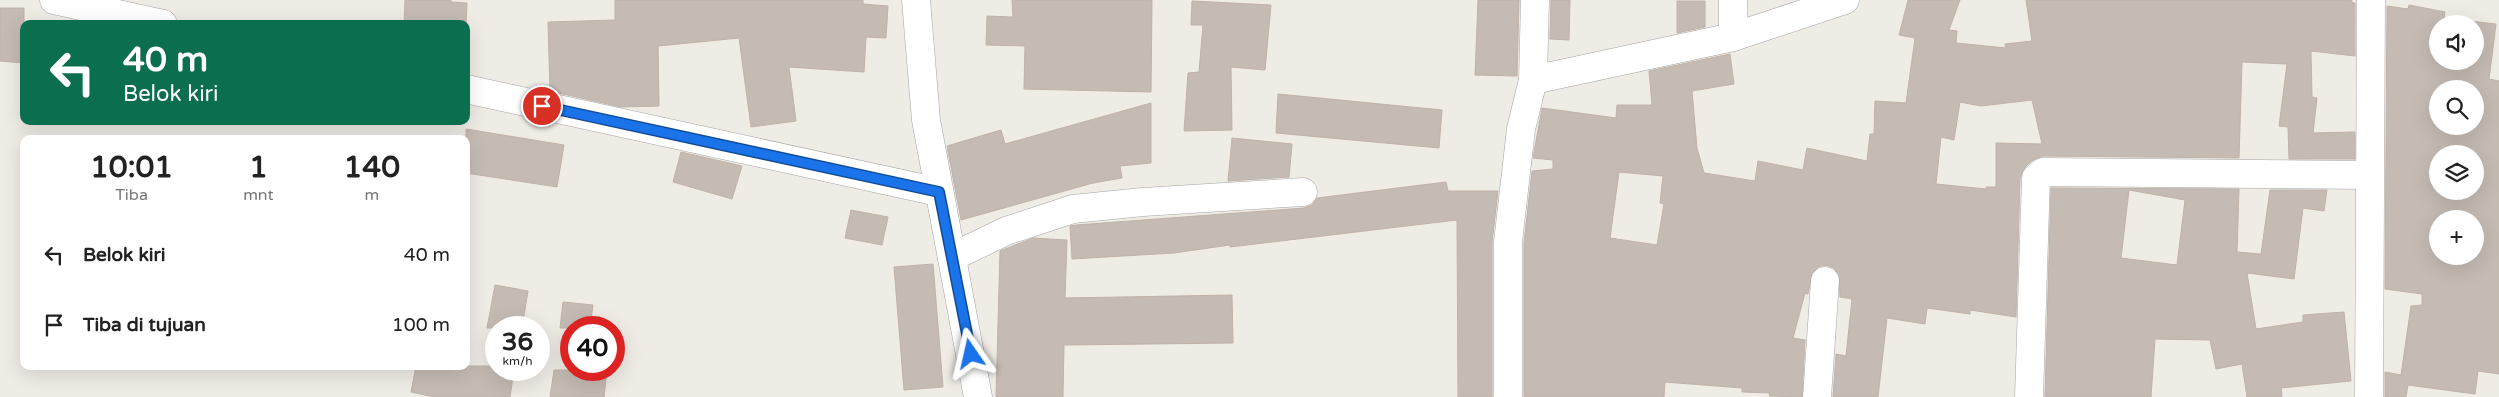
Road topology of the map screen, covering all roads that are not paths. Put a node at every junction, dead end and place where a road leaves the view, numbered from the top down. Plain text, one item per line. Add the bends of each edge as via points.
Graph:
1 (54, 0) edge
2 (916, 0) edge
3 (1535, 0) edge
4 (1733, 0) edge
5 (1845, 0) edge
6 (2371, 0) edge
7 (145, 20) edge
8 (1733, 37) junction
9 (1533, 80) junction
10 (470, 91) edge
11 (2369, 175) junction
12 (939, 192) junction
13 (1303, 192) dead end
14 (952, 257) junction
15 (1825, 281) dead end
16 (978, 397) edge
17 (1508, 397) edge
18 (1817, 397) edge
19 (2029, 397) edge
20 (2369, 397) edge

1 - 7 street
2 - 12 street via 926,120
3 - 9 street
4 - 8 street
5 - 8 street
6 - 11 street
8 - 9 street
9 - 17 street via 1521,129 1508,242
10 - 12 street
11 - 19 street via 2043,172 2038,175
11 - 20 street
12 - 14 street
13 - 14 street via 1072,210 1006,231
14 - 16 street
15 - 18 street

